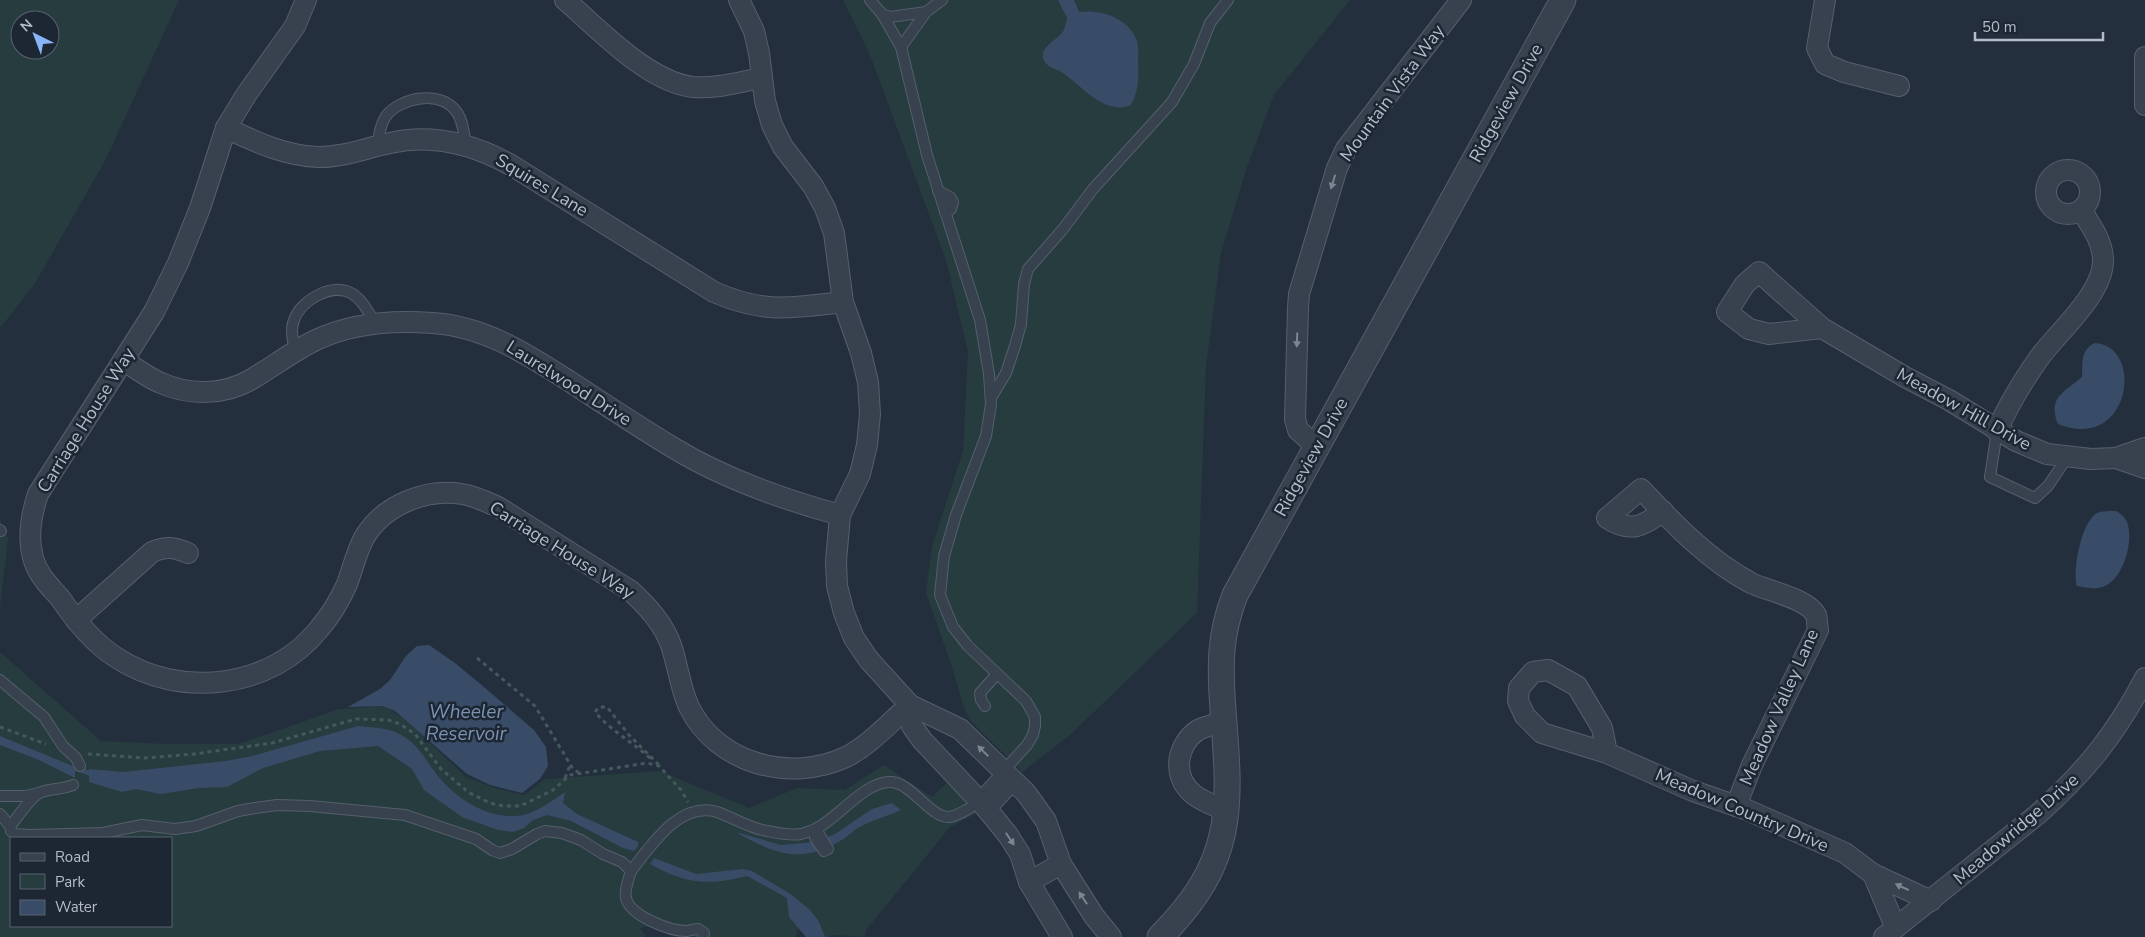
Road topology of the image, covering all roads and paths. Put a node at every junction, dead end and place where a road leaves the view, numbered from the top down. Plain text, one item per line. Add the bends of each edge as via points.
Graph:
1 (306, 0) edge
2 (565, 0) edge
3 (739, 0) edge
4 (870, 0) edge
5 (942, 0) edge
6 (1228, 0) edge
7 (1460, 0) edge
8 (1563, 0) edge
9 (1826, 0) edge
10 (926, 12) junction
11 (882, 14) junction
12 (901, 47) junction
13 (2145, 57) edge
14 (761, 78) junction
15 (1899, 86) dead end
16 (2145, 105) edge
17 (226, 128) junction
18 (466, 145) junction
19 (378, 146) junction
20 (2081, 210) dead end
21 (843, 302) junction
22 (375, 323) junction
23 (1822, 328) dead end
24 (295, 350) junction
25 (124, 360) junction
26 (990, 399) junction
27 (1997, 430) junction
28 (1317, 447) junction
29 (2145, 448) edge
30 (2068, 456) junction
31 (2116, 458) junction
32 (2145, 468) edge
33 (1663, 511) dead end
34 (840, 515) junction
35 (188, 553) dead end
36 (76, 620) junction
37 (477, 658) dead end
38 (997, 674) junction
39 (2145, 678) edge
40 (0, 680) edge
41 (910, 705) junction
42 (985, 706) dead end
43 (1224, 722) junction
44 (0, 727) edge
45 (65, 748) junction
46 (1607, 753) junction
47 (650, 758) junction
48 (78, 762) joint
49 (570, 764) junction
50 (659, 766) junction
51 (581, 774) junction
52 (1008, 775) junction
53 (564, 780) junction
54 (73, 785) dead end
55 (40, 793) junction
56 (0, 796) edge
57 (982, 804) junction
58 (1736, 806) junction
59 (692, 812) junction
60 (1228, 812) junction
61 (0, 814) edge
62 (12, 830) junction
63 (0, 833) edge
64 (1061, 864) junction
65 (631, 871) junction
66 (1873, 874) junction
67 (1029, 882) junction
68 (1931, 901) junction
69 (1889, 932) edge
70 (688, 934) edge
71 (703, 937) edge
72 (1062, 937) edge
73 (1111, 937) edge
74 (1160, 937) edge

1 - 17 street, Carriage House Way via 295,26
2 - 14 street via 641,64 674,83 712,87
3 - 14 street via 754,31
4 - 11 lane
5 - 10 lane
6 - 26 lane via 1210,24 1194,64 1172,102 1093,189 1063,230 1028,269 1015,346 1006,372
7 -> 28 street, Mountain Vista Way via 1346,149 1337,168 1299,294 1294,419 1298,430
8 - 28 street, Ridgeview Drive
9 - 15 street via 1817,48 1825,64
10 - 11 lane via 890,17
10 - 12 lane
11 - 12 lane
12 - 26 lane via 927,155 980,320
13 - 16 street
14 - 21 street via 772,125 825,208 834,233
17 - 19 street, Squires Lane via 267,147 293,154 346,155
17 - 25 street, Carriage House Way via 178,263 154,312
18 - 19 street, Squires Lane via 416,139
18 - 19 lane via 456,111 434,98 420,99 395,108 381,126
18 - 21 street, Squires Lane via 511,165 714,292 737,302 786,308
20 - 27 street via 2101,243 2103,262 2100,279 2093,294 2039,358 2018,389
21 - 34 street via 868,382 870,414 860,474
22 - 24 street, Laurelwood Drive via 337,332
22 - 24 lane via 365,307 350,293 321,294 297,313 292,335
22 - 34 street, Laurelwood Drive via 435,323 496,338 673,448 725,474
23 - 27 street, Meadow Hill Drive
24 - 25 street, Laurelwood Drive via 252,379 215,392 178,389 160,383
25 - 36 street, Carriage House Way via 38,494 31,514 35,564 42,578
26 - 38 lane via 986,436 962,496 944,556 940,594 953,627
27 - 30 street, Meadow Hill Drive via 2047,454
27 - 30 lane via 1990,477 2036,498
28 - 43 street, Ridgeview Drive via 1246,573 1228,613 1220,664
29 - 31 street, Meadow Hill Drive
30 - 31 street, Meadow Hill Drive
31 - 32 street, Meadow Hill Drive
33 - 58 street, Meadow Valley Lane via 1721,564 1752,583 1806,604 1816,615 1818,630 1752,765
34 - 41 street via 837,586 844,613 854,638 869,660
35 - 36 street via 175,547 152,552
36 - 41 street, Carriage House Way via 95,642 116,658 160,678 214,683 247,677 284,660 319,630 336,606 357,551 380,518 400,504 421,496 463,494 498,507 631,591 648,607 670,643 690,708 703,728 739,756 781,769 824,765 867,743
37 - 49 path via 535,706
38 - 42 lane via 980,693
38 - 52 lane via 1026,701 1035,717 1033,735
39 - 68 street, Meadowridge Drive via 2111,736 2086,768 2038,814
40 - 45 lane via 44,717
52 -> 41 street via 960,728
41 - 57 street via 912,726 922,740
43 - 60 street, Ridgeview Drive
43 - 60 street via 1200,729 1189,737 1182,747 1179,765 1184,783 1192,793
44 - 45 path
45 - 48 lane
46 - 46 street, Meadow Country Drive via 1542,733 1525,716 1518,701 1518,688 1525,679 1533,672 1548,670 1577,686 1602,728
46 - 58 street, Meadow Country Drive
47 - 47 path via 607,707 599,707 595,712 605,724
47 - 50 path
48 - 53 path via 84,754 145,758 246,748 348,721 370,719 400,724 415,734 454,781 490,803 520,806 554,790
49 - 51 path
49 - 53 path
50 - 51 path via 647,763
50 - 59 path via 681,790
51 - 53 path via 570,775
52 - 57 street
52 - 64 street via 1046,821
54 - 55 lane
55 - 56 lane
55 - 62 lane via 26,805
57 - 59 lane via 947,817 907,788 894,782 882,782 866,791 817,834 779,834 756,829 716,812
57 -> 67 street via 1020,854
58 - 66 street, Meadow Country Drive via 1845,853
59 - 65 lane via 667,829
60 - 74 street, Ridgeview Drive via 1217,854 1204,883 1182,914
61 - 62 lane
62 - 63 lane
62 - 65 lane via 91,834 142,825 176,829 255,808 310,806 405,815 476,839 500,853 546,831 562,833 622,862
64 - 67 street
73 -> 64 street
65 - 70 lane via 626,898 630,907 648,921
68 -> 66 street, Meadow Country Drive
66 - 69 street
67 - 72 street
68 - 69 street, Meadowridge Drive
70 - 71 lane via 698,929 704,933

